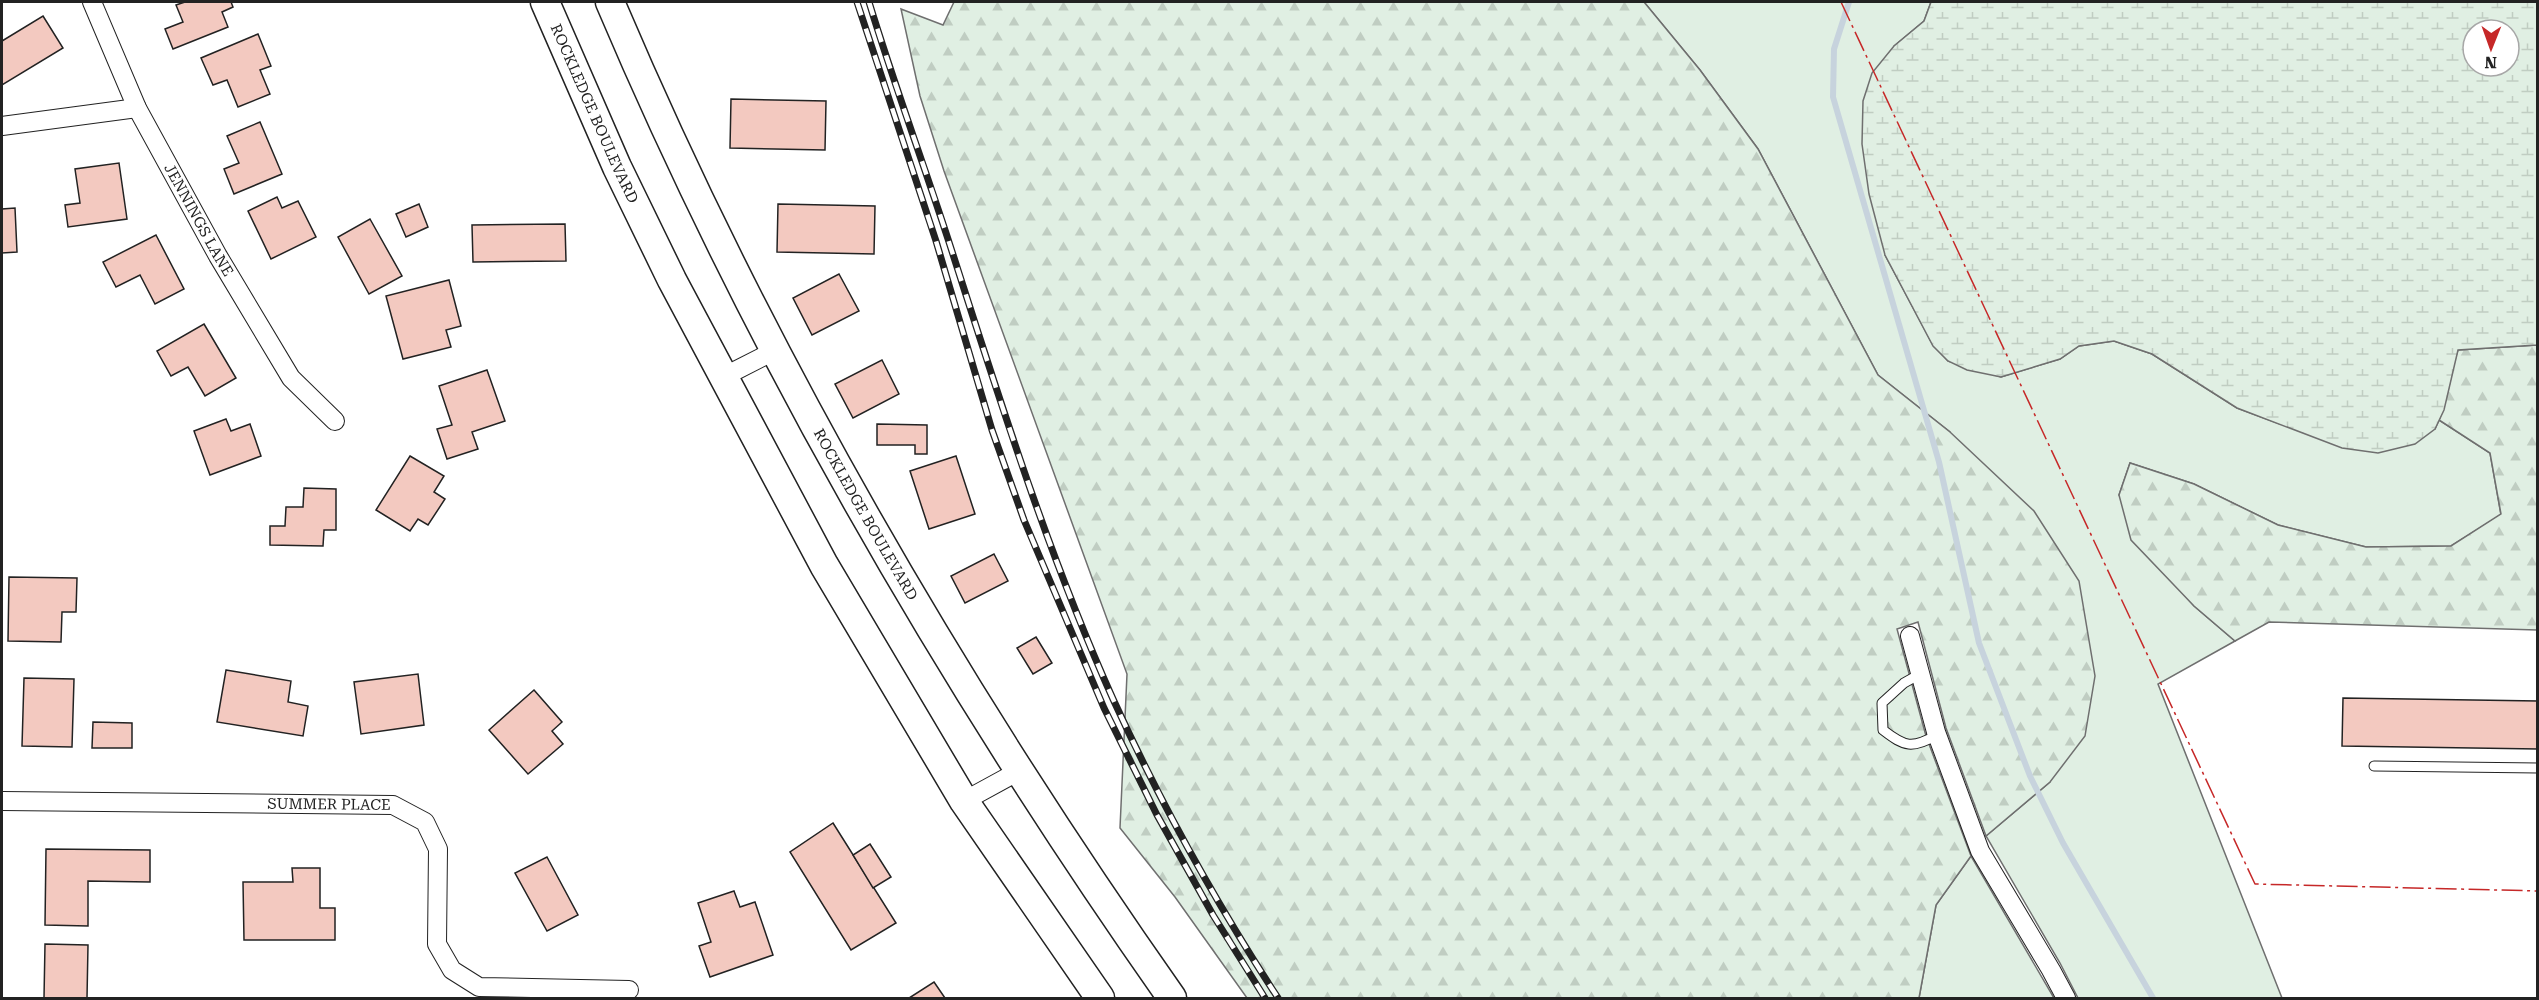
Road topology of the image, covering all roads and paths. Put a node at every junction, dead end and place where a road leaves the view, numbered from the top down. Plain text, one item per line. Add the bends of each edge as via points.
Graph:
1 (92, 2) edge
2 (545, 2) edge
3 (610, 2) edge
4 (137, 108) junction
5 (2, 126) edge
6 (776, 350) junction
7 (723, 377) junction
8 (335, 422) dead end
9 (1910, 636) dead end
10 (1920, 674) junction
11 (1937, 735) junction
12 (2374, 765) dead end
13 (2538, 768) edge
14 (1019, 771) junction
15 (2, 801) edge
16 (964, 801) junction
17 (629, 990) dead end
18 (1100, 999) edge
19 (1172, 999) edge
20 (2066, 999) edge

1 - 4 street, JENNINGS LANE
2 - 7 main road, ROCKLEDGE BOULEVARD via 625,185
3 - 6 main road, ROCKLEDGE BOULEVARD via 705,209
4 - 5 street
4 - 8 street, JENNINGS LANE via 291,378
6 - 7 street
6 - 14 main road, ROCKLEDGE BOULEVARD via 943,648
7 - 16 main road, ROCKLEDGE BOULEVARD via 824,565
9 - 10 street
10 - 11 street
10 - 11 lane via 1882,703 1883,730 1902,744 1921,744
11 - 20 street via 1980,850
12 - 13 lane
14 - 16 street
14 - 19 main road, ROCKLEDGE BOULEVARD
15 - 17 street, SUMMER PLACE via 393,805 424,822 438,849 437,944 452,970 479,987
16 - 18 main road, ROCKLEDGE BOULEVARD

